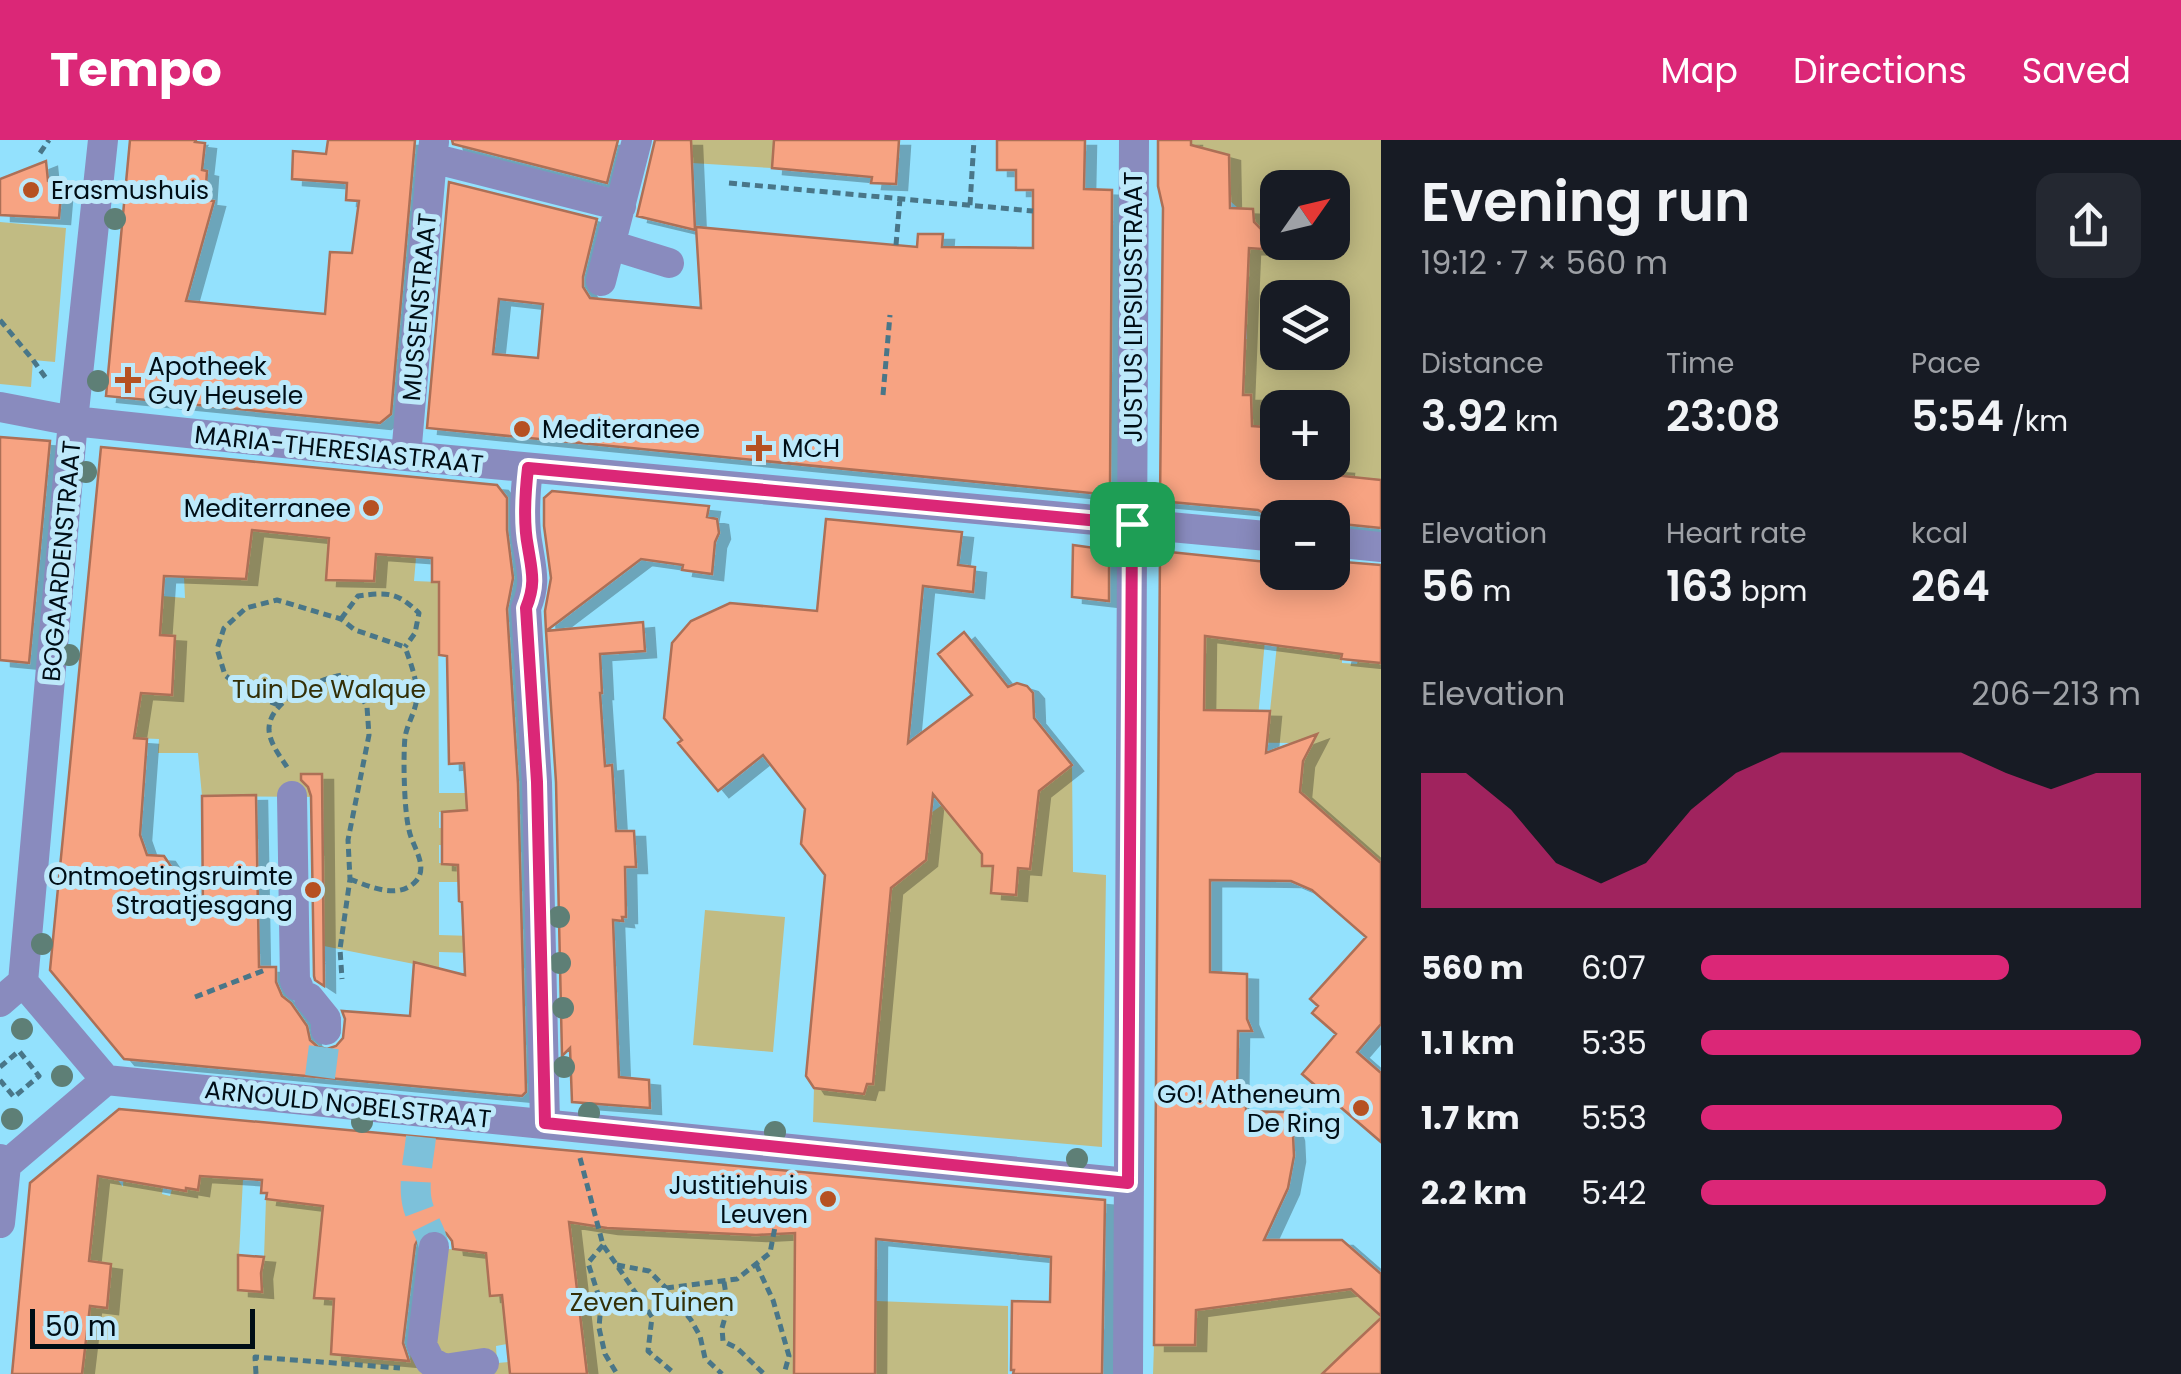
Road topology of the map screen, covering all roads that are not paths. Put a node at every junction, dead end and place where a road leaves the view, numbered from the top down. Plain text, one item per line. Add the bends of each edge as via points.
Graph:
1 (102, 140) edge
2 (637, 140) edge
3 (1134, 140) edge
4 (433, 149) edge
5 (621, 206) junction
6 (611, 245) junction
7 (669, 263) dead end
8 (602, 281) dead end
9 (0, 407) edge
10 (73, 422) junction
11 (406, 456) junction
12 (528, 468) junction
13 (1132, 524) junction
14 (1260, 535) edge
15 (1350, 544) edge
16 (1381, 547) edge
17 (292, 796) road end
18 (12, 992) edge
19 (326, 1030) tunnel mouth
20 (106, 1080) junction
21 (545, 1123) junction
22 (3, 1162) edge
23 (1128, 1183) junction
24 (0, 1222) edge
25 (434, 1247) tunnel mouth
26 (484, 1362) dead end
27 (1128, 1374) edge

1 - 10 street, BOGAARDENSTRAAT
2 - 5 street
3 - 13 street, JUSTUS LIPSIUSSTRAAT
4 - 5 street, MUSSENSTRAAT
4 - 11 street, MUSSENSTRAAT
5 - 6 street
6 - 7 street
6 - 8 street
9 - 10 street, MARIA-THERESIASTRAAT
10 - 11 street, MARIA-THERESIASTRAAT
10 - 18 street, BOGAARDENSTRAAT
11 - 12 street, MARIA-THERESIASTRAAT
12 - 13 street, MARIA-THERESIASTRAAT
12 - 21 street via 534,590 526,608
13 - 14 street, MARIA-THERESIASTRAAT
13 - 23 street, JUSTUS LIPSIUSSTRAAT
15 - 16 street
17 - 19 street via 301,981
18 - 20 street
20 - 21 street, ARNOULD NOBELSTRAAT via 316,1089 422,1124
20 - 22 street
21 - 23 street, ARNOULD NOBELSTRAAT
22 - 24 street
23 - 27 street, JUSTUS LIPSIUSSTRAAT
25 - 26 street via 422,1345 444,1369

